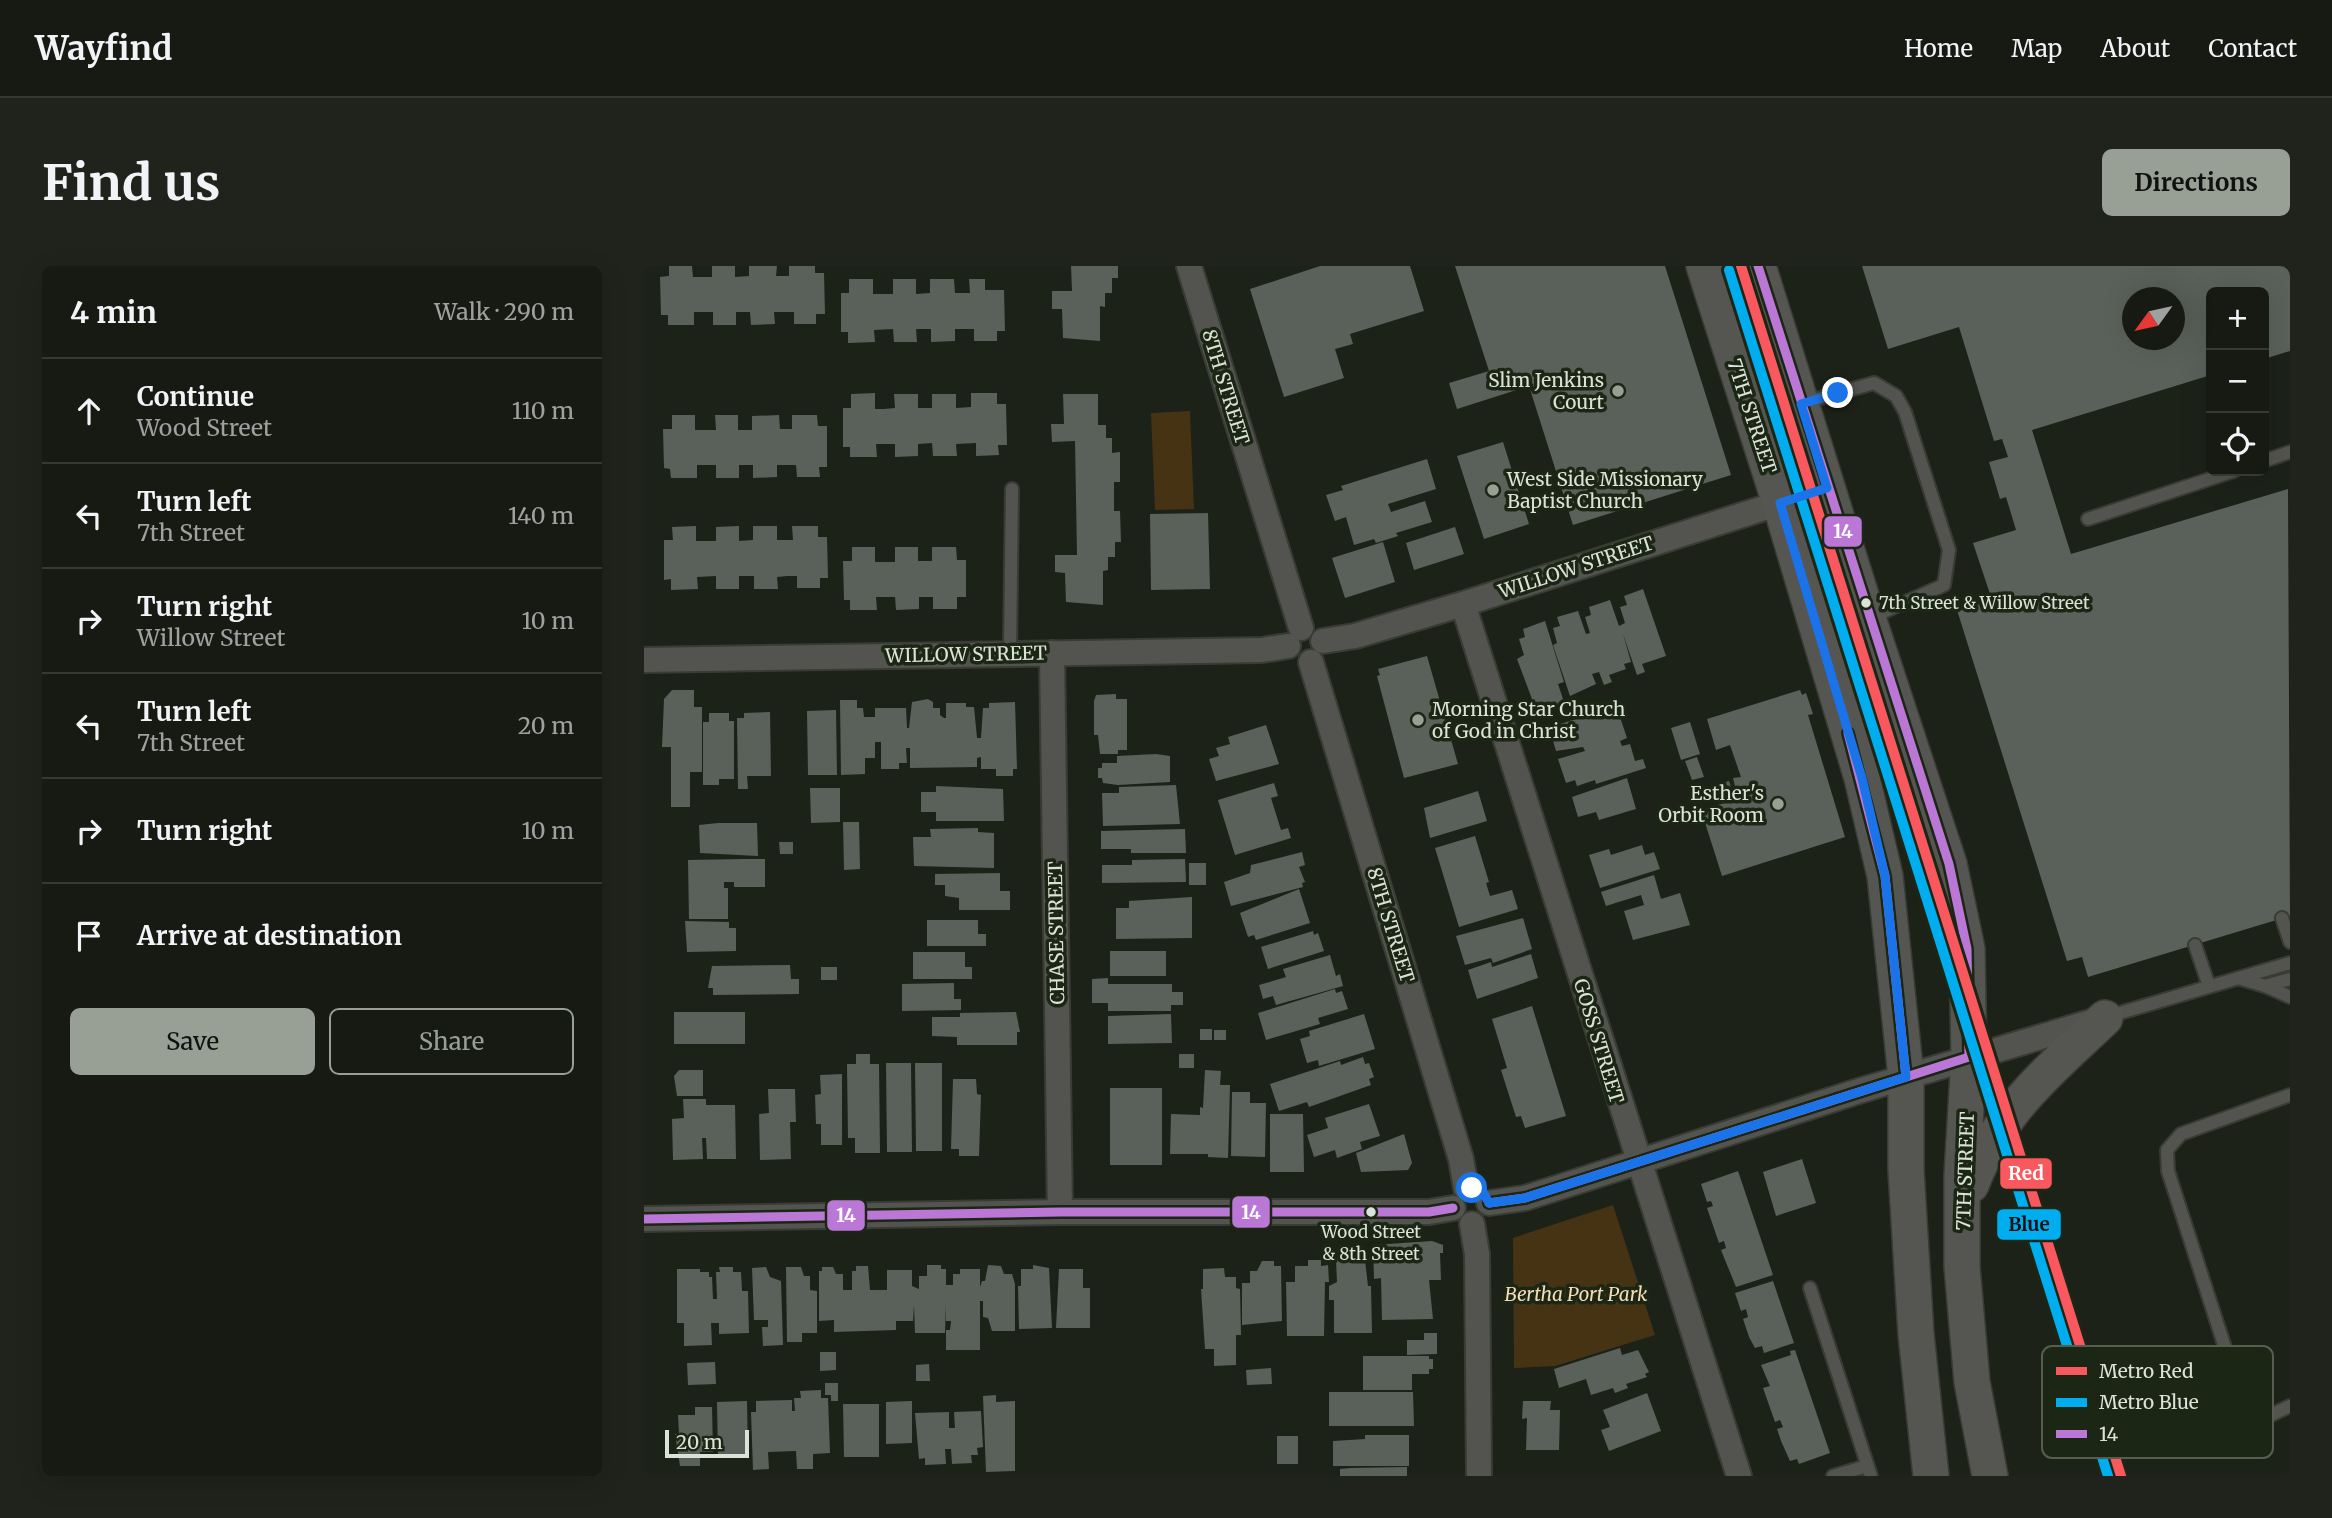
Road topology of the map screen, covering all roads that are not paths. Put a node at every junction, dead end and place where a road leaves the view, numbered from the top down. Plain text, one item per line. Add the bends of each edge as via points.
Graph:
1 (1189, 266) edge
2 (1704, 266) edge
3 (1758, 266) edge
4 (1801, 404) junction
5 (2290, 452) edge
6 (2269, 459) edge
7 (2219, 476) edge
8 (1827, 488) junction
9 (1012, 489) dead end
10 (1780, 503) junction
11 (2088, 519) dead end
12 (1462, 604) junction
13 (1868, 618) junction
14 (1294, 637) junction
15 (1317, 652) junction
16 (1052, 653) junction
17 (1010, 654) junction
18 (644, 660) edge
19 (2281, 918) dead end
20 (2290, 942) edge
21 (2195, 945) dead end
22 (2290, 962) edge
23 (2238, 978) junction
24 (2290, 979) edge
25 (2209, 986) junction
26 (2265, 986) junction
27 (2290, 997) edge
28 (2105, 1018) junction
29 (1969, 1057) junction
30 (1906, 1077) junction
31 (2290, 1095) edge
32 (1639, 1163) junction
33 (1464, 1207) junction
34 (1962, 1208) junction
35 (1060, 1212) junction
36 (644, 1219) edge
37 (1810, 1288) dead end
38 (2225, 1346) edge
39 (2290, 1406) edge
40 (2273, 1414) edge
41 (1869, 1471) edge
42 (1479, 1476) edge
43 (1739, 1476) edge
44 (1833, 1476) edge
45 (1931, 1476) edge
46 (1990, 1476) edge

1 - 14 street, 8TH STREET
2 - 10 main road, 7TH STREET
3 - 4 main road, 7TH STREET
4 - 8 main road, 7TH STREET
4 - 13 lane via 1874,383 1896,396 1905,411 1949,550 1944,586
5 - 6 lane
7 - 11 lane
8 - 10 street, WILLOW STREET
8 - 13 main road, 7TH STREET
9 - 17 lane
10 - 12 street, WILLOW STREET
10 - 30 main road, 7TH STREET via 1862,778 1885,876
12 - 15 street, WILLOW STREET
12 - 32 street, GOSS STREET
13 - 29 main road, 7TH STREET via 1950,864 1967,949
14 - 15 street via 1296,660
14 - 15 street via 1315,629
14 - 16 street, WILLOW STREET via 1262,650
15 - 33 street, 8TH STREET via 1461,1159
16 - 17 street, WILLOW STREET
16 - 35 street, CHASE STREET
17 - 18 street, WILLOW STREET
19 - 20 lane
21 - 25 lane
22 - 23 lane
23 - 25 lane
23 - 26 lane
24 - 26 lane
25 - 28 lane
26 - 27 lane
28 - 29 street
28 - 34 main road via 2008,1114 1984,1152
29 - 30 street
29 - 34 main road, 7TH STREET
30 - 32 street
30 - 45 main road, 7TH STREET via 1906,1170 1916,1334
31 - 38 lane via 2181,1134 2167,1150 2168,1171
32 - 33 street via 1525,1198 1489,1203 1478,1189
32 - 43 street, GOSS STREET
33 - 35 street via 1429,1212
33 - 42 street, 8TH STREET via 1477,1254
34 - 46 main road, 7TH STREET via 1966,1331
35 - 36 street
37 - 41 lane
39 - 40 lane
41 - 44 lane

